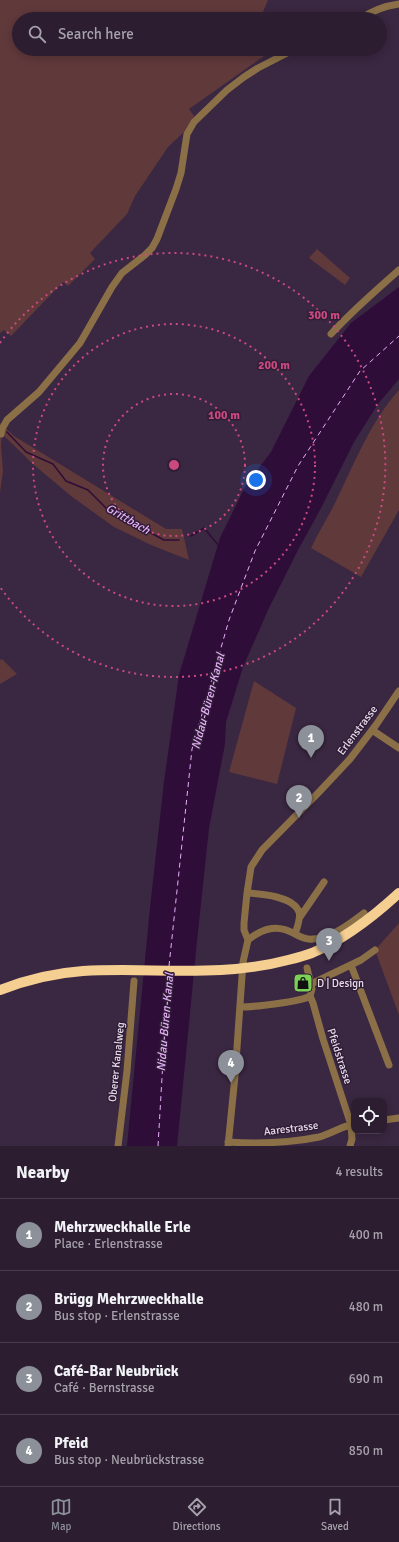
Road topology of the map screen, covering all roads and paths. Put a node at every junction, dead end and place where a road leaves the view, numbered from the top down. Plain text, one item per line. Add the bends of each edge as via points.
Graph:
1 (399, 4) edge
2 (370, 12) edge
3 (281, 56) edge
4 (399, 270) edge
5 (331, 334) dead end
6 (2, 429) dead end
7 (399, 691) edge
8 (372, 730) junction
9 (399, 748) edge
10 (324, 882) dead end
11 (399, 888) edge
12 (247, 893) junction
13 (399, 893) edge
14 (364, 913) dead end
15 (300, 917) junction
16 (295, 934) junction
17 (248, 940) junction
18 (375, 950) dead end
19 (290, 959) junction
20 (351, 965) junction
21 (307, 968) dead end
22 (134, 981) dead end
23 (311, 984) junction
24 (0, 990) edge
25 (310, 996) junction
26 (240, 1007) junction
27 (389, 1065) dead end
28 (399, 1118) edge
29 (387, 1120) edge
30 (351, 1122) edge
31 (351, 1125) edge
32 (352, 1134) edge
33 (228, 1144) edge
34 (118, 1146) edge
35 (350, 1146) edge

1 - 2 street via 387,5
3 - 6 street via 258,68 228,89 194,122 187,134 176,189 152,248 122,273 80,343 39,392 13,414
4 - 5 street via 369,295
7 - 8 street, Erlenstrasse
8 - 9 street
8 - 12 street, Erlenstrasse via 345,764 258,854 250,870
10 - 15 street
11 - 19 highway via 347,930
12 - 15 street via 285,900 297,909
12 - 17 street, Erlenstrasse via 244,927
13 - 19 highway via 350,934 310,954
14 - 16 street via 344,927 318,939 307,939
15 - 16 street
16 - 17 street via 282,928 268,929
17 - 26 street, Erlenstrasse via 243,962
18 - 20 street
19 - 24 highway via 235,970 82,971 31,980
20 - 23 street
20 - 27 street
21 - 23 street
22 - 34 street, Oberer Kanalweg
23 - 25 street
25 - 26 street
25 - 30 street, Pfeidstrasse
26 - 33 street, Erlenstrasse
28 - 29 street
31 - 33 street, Aarestrasse via 321,1136 295,1141
32 - 35 street, Pfeidstrasse

